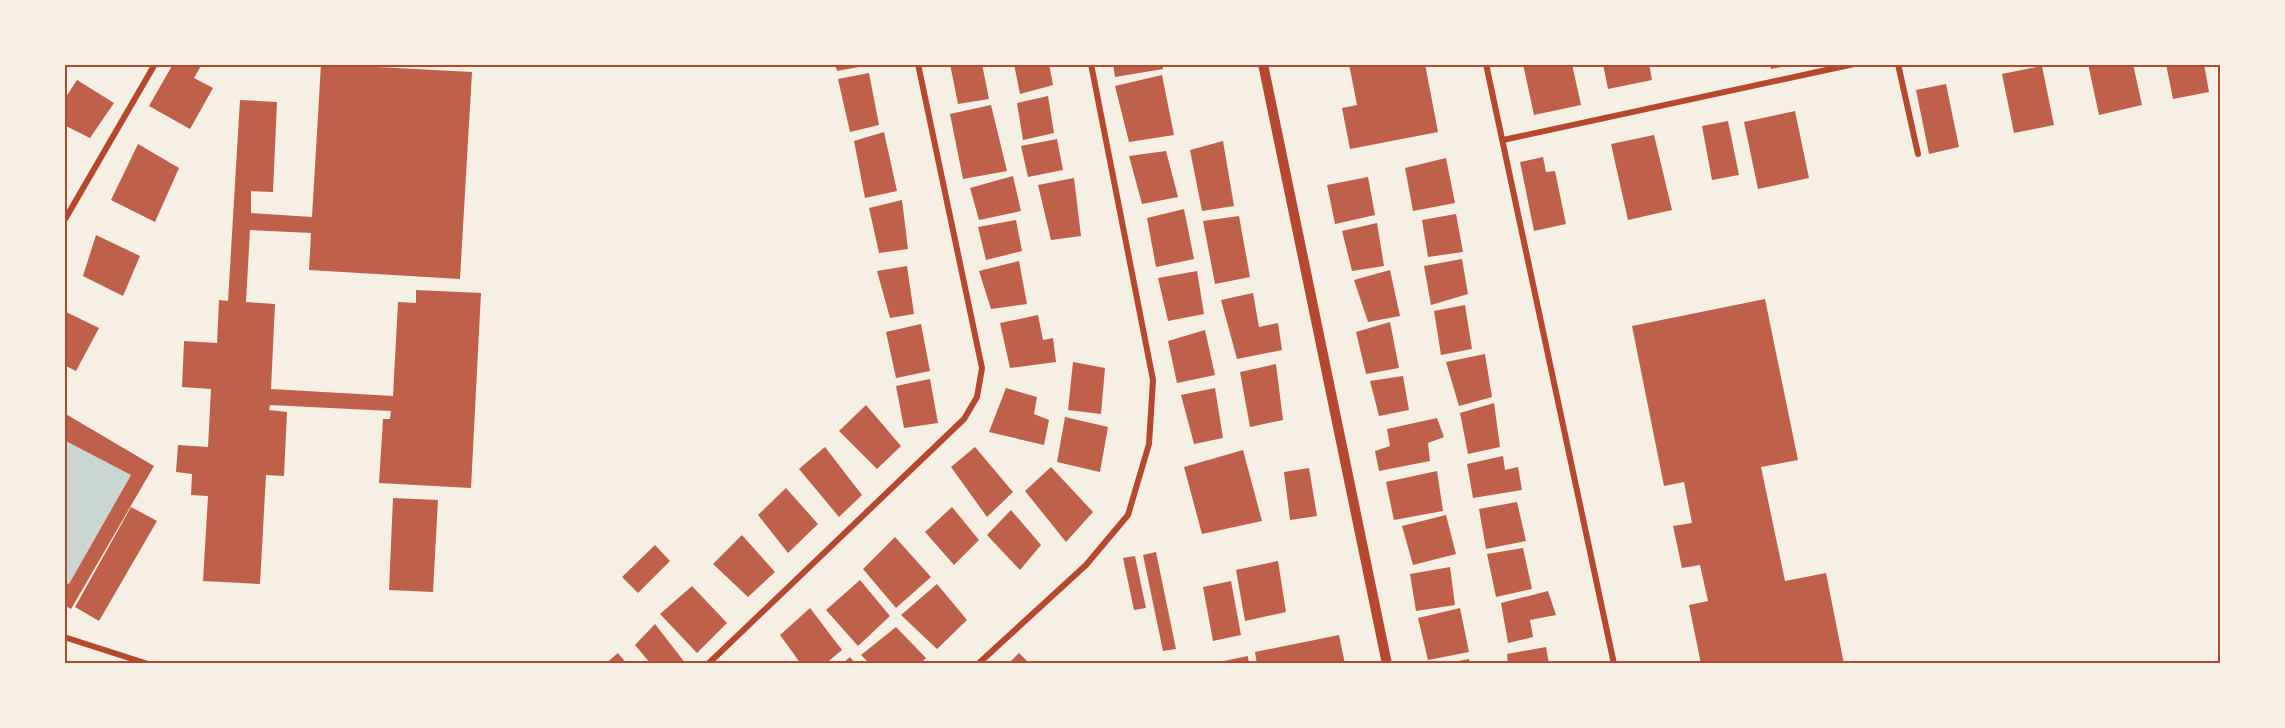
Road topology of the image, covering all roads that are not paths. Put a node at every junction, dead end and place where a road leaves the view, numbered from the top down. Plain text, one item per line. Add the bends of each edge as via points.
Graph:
1 (155, 64) edge
2 (918, 64) edge
3 (1091, 64) edge
4 (1263, 64) edge
5 (1486, 64) edge
6 (1854, 64) edge
7 (1898, 64) edge
8 (1503, 140) junction
9 (1918, 154) dead end
10 (64, 221) edge
11 (64, 637) edge
12 (148, 663) edge
13 (708, 663) edge
14 (978, 663) edge
15 (1387, 663) edge
16 (1614, 663) edge

1 - 10 street
2 - 13 street via 982,368 977,397 964,419
3 - 14 street via 1154,380 1149,444 1128,515 1086,565
4 - 15 street
5 - 8 street
6 - 8 street
7 - 9 street
8 - 16 street
11 - 12 street

